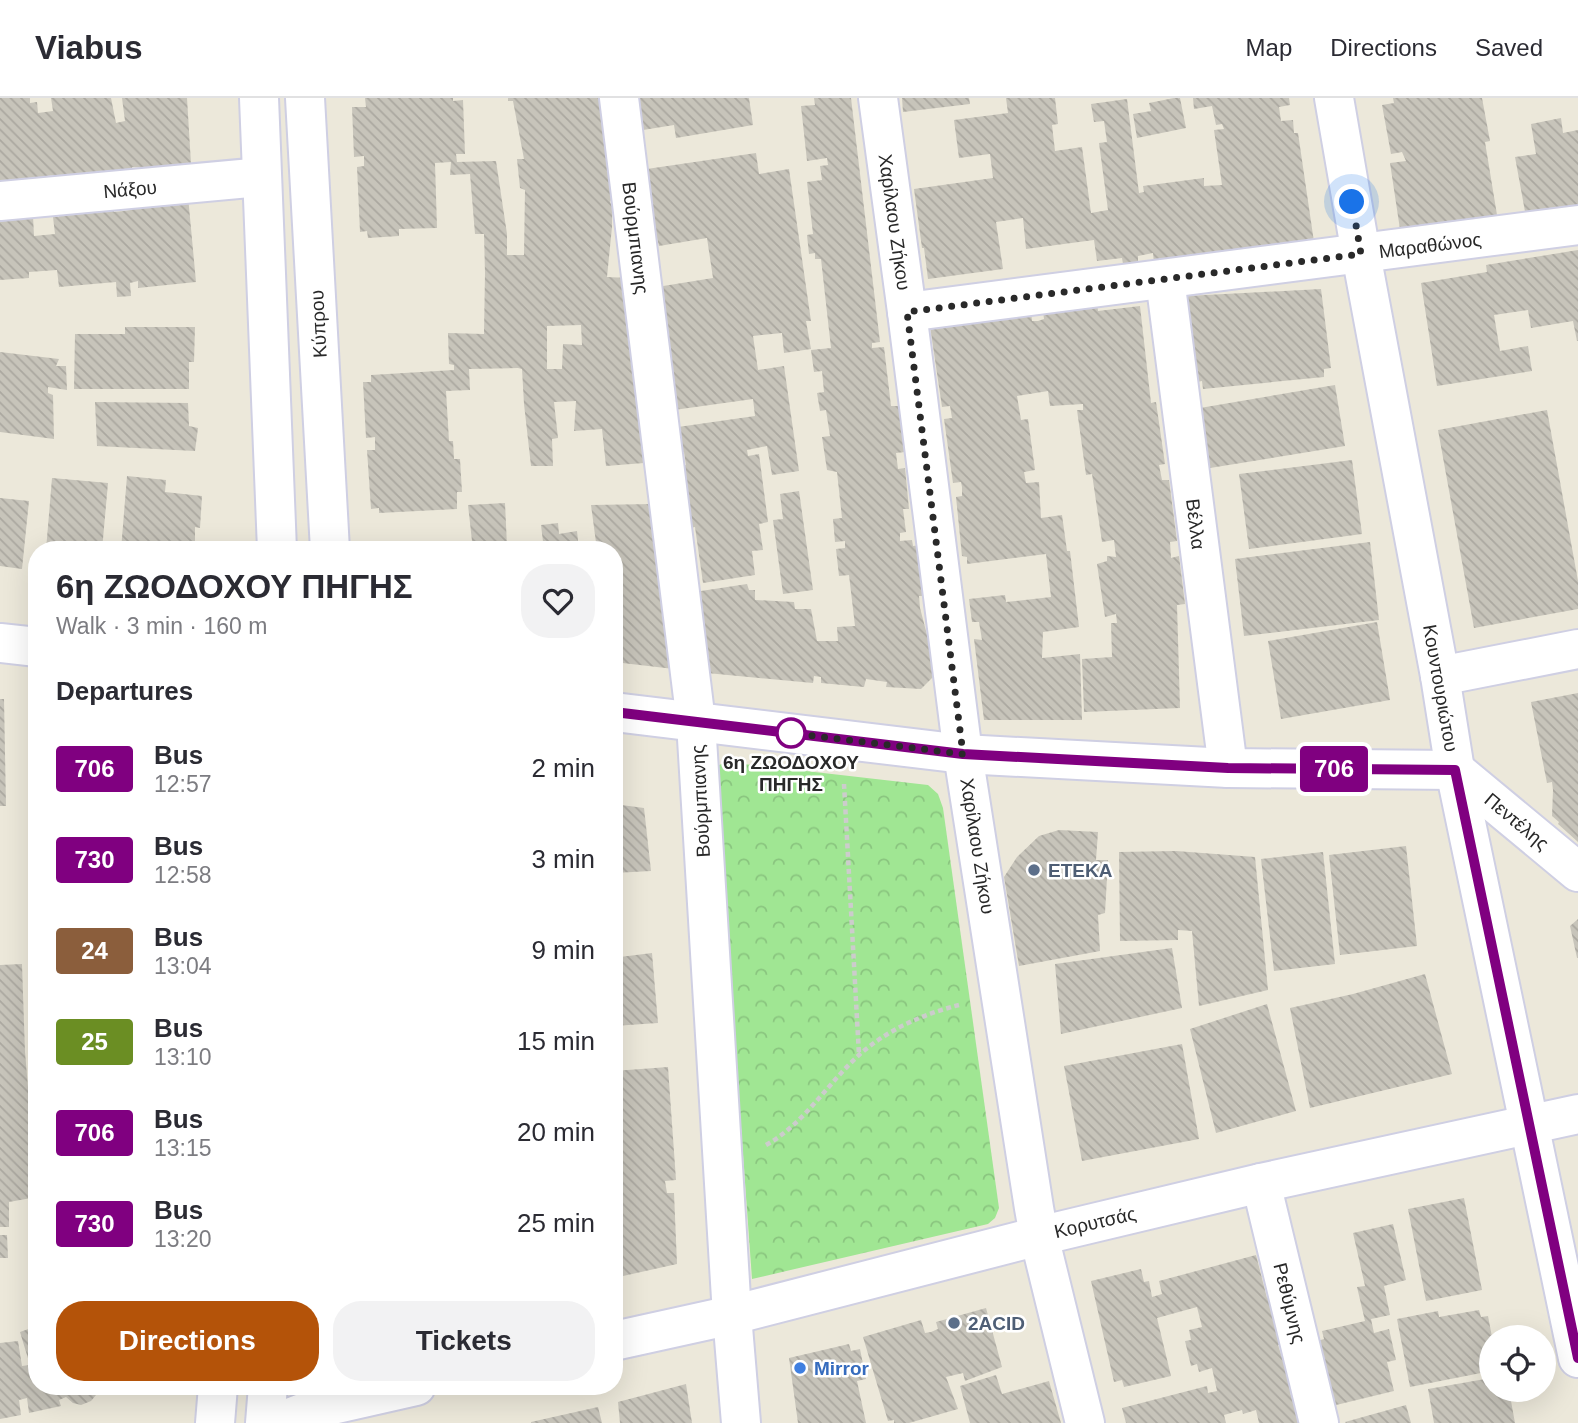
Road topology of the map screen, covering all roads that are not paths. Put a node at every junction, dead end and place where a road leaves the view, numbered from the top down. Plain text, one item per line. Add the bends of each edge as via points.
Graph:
1 (259, 98) edge
2 (305, 98) edge
3 (619, 98) edge
4 (878, 98) edge
5 (1334, 98) edge
6 (261, 177) junction
7 (0, 201) edge
8 (1578, 225) edge
9 (1361, 254) junction
10 (1165, 279) junction
11 (907, 312) junction
12 (277, 541) edge
13 (330, 541) edge
14 (0, 643) edge
15 (28, 646) edge
16 (1578, 649) edge
17 (1440, 676) junction
18 (623, 713) edge
19 (696, 722) junction
20 (963, 754) junction
21 (1228, 768) junction
22 (1455, 770) junction
23 (1578, 872) edge
24 (1578, 1114) edge
25 (1530, 1124) junction
26 (1261, 1183) junction
27 (1038, 1236) junction
28 (732, 1315) junction
29 (623, 1339) edge
30 (1578, 1358) edge
31 (217, 1395) edge
32 (267, 1395) edge
33 (376, 1395) edge
34 (215, 1423) edge
35 (265, 1423) edge
36 (276, 1423) edge
37 (741, 1423) edge
38 (1085, 1423) edge
39 (1319, 1423) edge

1 - 6 street
2 - 13 street, Κύπρου
3 - 19 street, Βούρμπιανης
4 - 11 street, Χαρίλαου Ζήκου
5 - 9 street, Κουντουριώτου
6 - 7 street, Νάξου
6 - 12 street
8 - 9 street, Μαραθώνος
9 - 10 street, Μαραθώνος
9 - 17 street, Κουντουριώτου
10 - 11 street, Μαραθώνος
10 - 21 street, Βέλλα
11 - 20 street, Χαρίλαου Ζήκου
14 - 15 street
16 - 17 street
17 - 22 street, Κουντουριώτου
18 - 19 street
19 - 20 street
19 - 28 street, Βούρμπιανης
20 - 21 street
20 - 27 street, Χαρίλαου Ζήκου
21 - 22 street
22 - 23 street, Πεντέλης
22 - 25 street, Κουντουριώτου
24 - 25 street, Κορυτσάς
25 - 26 street, Κορυτσάς
25 - 30 street, Κουντουριώτου
26 - 27 street, Κορυτσάς
26 - 39 street, Ρεθύμνης
27 - 28 street, Κορυτσάς
27 - 38 street, Χαρίλαου Ζήκου
28 - 29 street, Κορυτσάς
28 - 37 street, Βούρμπιανης
31 - 34 street
32 - 35 street
33 - 36 street

